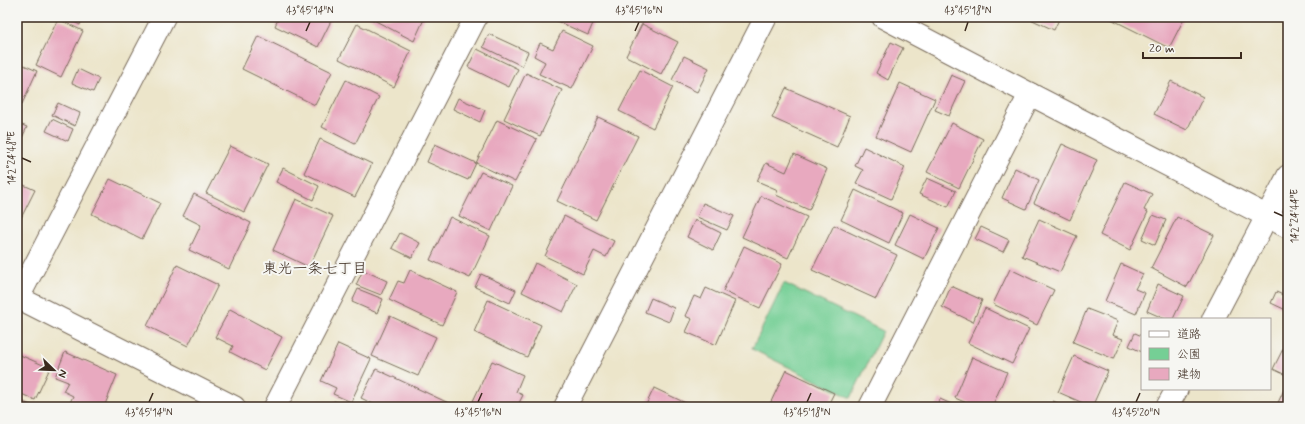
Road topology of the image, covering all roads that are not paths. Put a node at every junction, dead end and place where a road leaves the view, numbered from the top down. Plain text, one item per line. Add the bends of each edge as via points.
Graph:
1 (164, 17) edge
2 (476, 17) edge
3 (766, 17) edge
4 (883, 17) edge
5 (1030, 94) junction
6 (1288, 176) edge
7 (1267, 216) junction
8 (1288, 227) edge
9 (17, 298) edge
10 (1214, 318) edge
11 (1176, 390) edge
12 (234, 407) edge
13 (275, 407) edge
14 (565, 407) edge
15 (870, 407) edge
16 (1167, 407) edge

1 - 9 street
2 - 13 street
3 - 14 street
4 - 5 street
5 - 7 street
5 - 15 street
6 - 7 street
7 - 8 street
7 - 10 street
9 - 12 street
11 - 16 street

